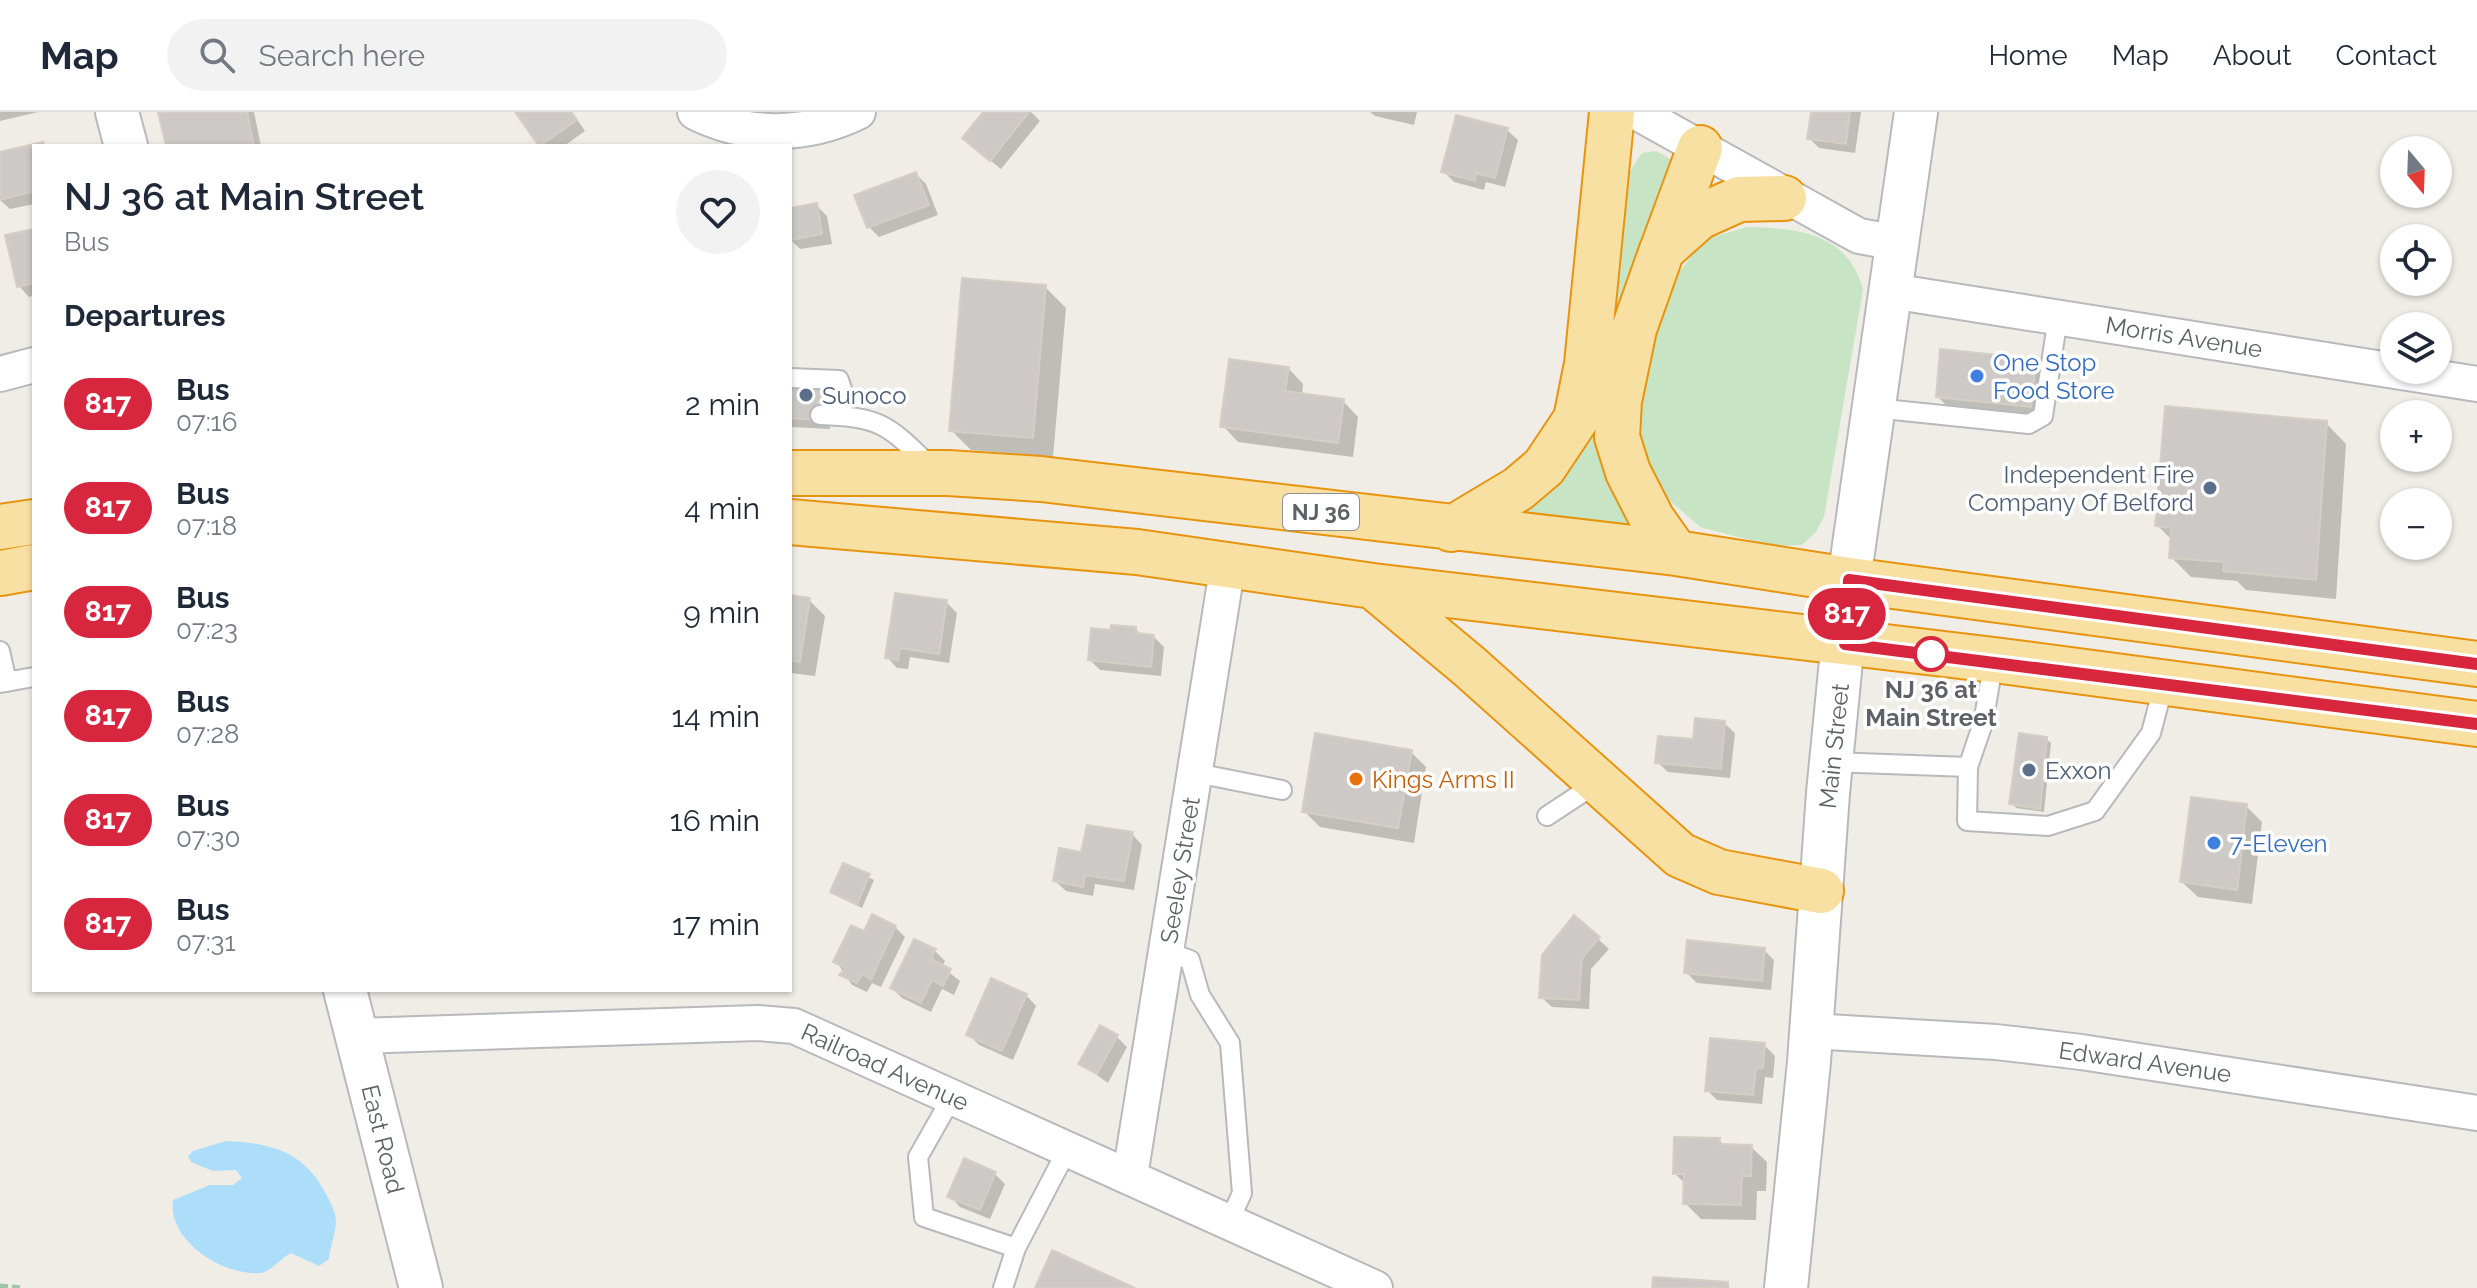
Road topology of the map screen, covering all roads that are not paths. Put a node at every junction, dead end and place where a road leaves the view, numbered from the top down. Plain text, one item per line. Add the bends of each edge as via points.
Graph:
1 (117, 112) edge
2 (695, 112) edge
3 (858, 112) edge
4 (1612, 112) edge
5 (1636, 112) edge
6 (1916, 112) edge
7 (125, 144) edge
8 (1700, 148) junction
9 (1784, 198) junction
10 (1898, 243) junction
11 (1662, 250) junction
12 (1891, 291) junction
13 (2058, 317) junction
14 (32, 366) edge
15 (0, 374) edge
16 (792, 378) edge
17 (2477, 384) edge
18 (1874, 408) junction
19 (820, 415) dead end
20 (842, 416) junction
21 (792, 473) edge
22 (938, 473) junction
23 (32, 522) edge
24 (792, 522) edge
25 (0, 527) edge
26 (1451, 529) junction
27 (1676, 553) junction
28 (1228, 564) junction
29 (32, 567) edge
30 (0, 573) edge
31 (1849, 580) junction
32 (1373, 586) junction
33 (1845, 644) junction
34 (0, 651) edge
35 (1994, 660) junction
36 (2477, 664) edge
37 (32, 677) edge
38 (3, 683) edge
39 (2164, 684) junction
40 (2477, 724) edge
41 (1831, 762) junction
42 (1968, 767) junction
43 (1196, 773) junction
44 (1597, 783) junction
45 (1282, 790) dead end
46 (1547, 816) dead end
47 (1821, 891) junction
48 (1166, 951) junction
49 (346, 992) edge
50 (1811, 1031) junction
51 (357, 1036) junction
52 (952, 1097) junction
53 (2477, 1113) edge
54 (1067, 1150) junction
55 (1130, 1176) junction
56 (1229, 1222) junction
57 (1016, 1248) junction
58 (421, 1288) edge
59 (1003, 1288) edge
60 (1375, 1288) edge
61 (1786, 1288) edge

1 - 7 street
2 - 3 street via 760,131 812,127
4 - 26 highway via 1587,364 1576,419 1544,467
5 - 8 street
6 - 10 street, Main Street
8 - 9 street
8 - 11 highway
9 - 10 street via 1868,240
9 - 11 highway via 1739,199 1699,217
10 - 12 street, Main Street
11 - 27 highway via 1634,329 1617,437 1628,472
12 - 13 street, Morris Avenue
12 - 18 street, Main Street
13 - 17 street, Morris Avenue
13 - 18 lane via 2043,416 2029,424
14 - 15 street
16 - 20 lane via 839,380
18 - 31 street, Main Street
19 - 20 lane
20 - 22 lane via 869,418 893,430
21 - 22 highway, NJ 36
22 - 26 highway, NJ 36 via 1041,479
23 - 25 highway
24 - 28 highway
26 - 27 highway, NJ 36
27 - 31 highway, NJ 36
28 - 32 highway
28 - 43 street, Seeley Street
29 - 30 highway
31 - 33 street, Main Street
31 - 36 highway, NJ 36
32 - 33 highway
32 - 44 highway
33 - 35 highway
33 - 41 street, Main Street
34 - 38 lane
35 - 39 highway
35 - 42 lane via 1983,723
37 - 38 lane
39 - 40 highway
39 - 42 lane via 2151,733 2095,811 2048,826 1967,821
41 - 42 lane
41 - 47 street, Main Street
43 - 45 lane
43 - 48 street, Seeley Street
44 - 46 lane
44 - 47 highway via 1680,855 1719,872
47 - 50 street, Main Street
48 - 55 street, Seeley Street
48 - 56 lane via 1190,960 1200,995 1230,1043 1242,1193
49 - 51 street, East Road
50 - 53 street, Edward Avenue via 2081,1052
50 - 61 street, Main Street
51 - 52 street, Railroad Avenue via 794,1026
51 - 58 street, East Road
52 - 54 street, Railroad Avenue
52 - 57 lane via 918,1157 924,1217
54 - 55 street, Railroad Avenue
54 - 57 lane
55 - 56 street, Railroad Avenue
56 - 60 street, Railroad Avenue
57 - 59 lane

